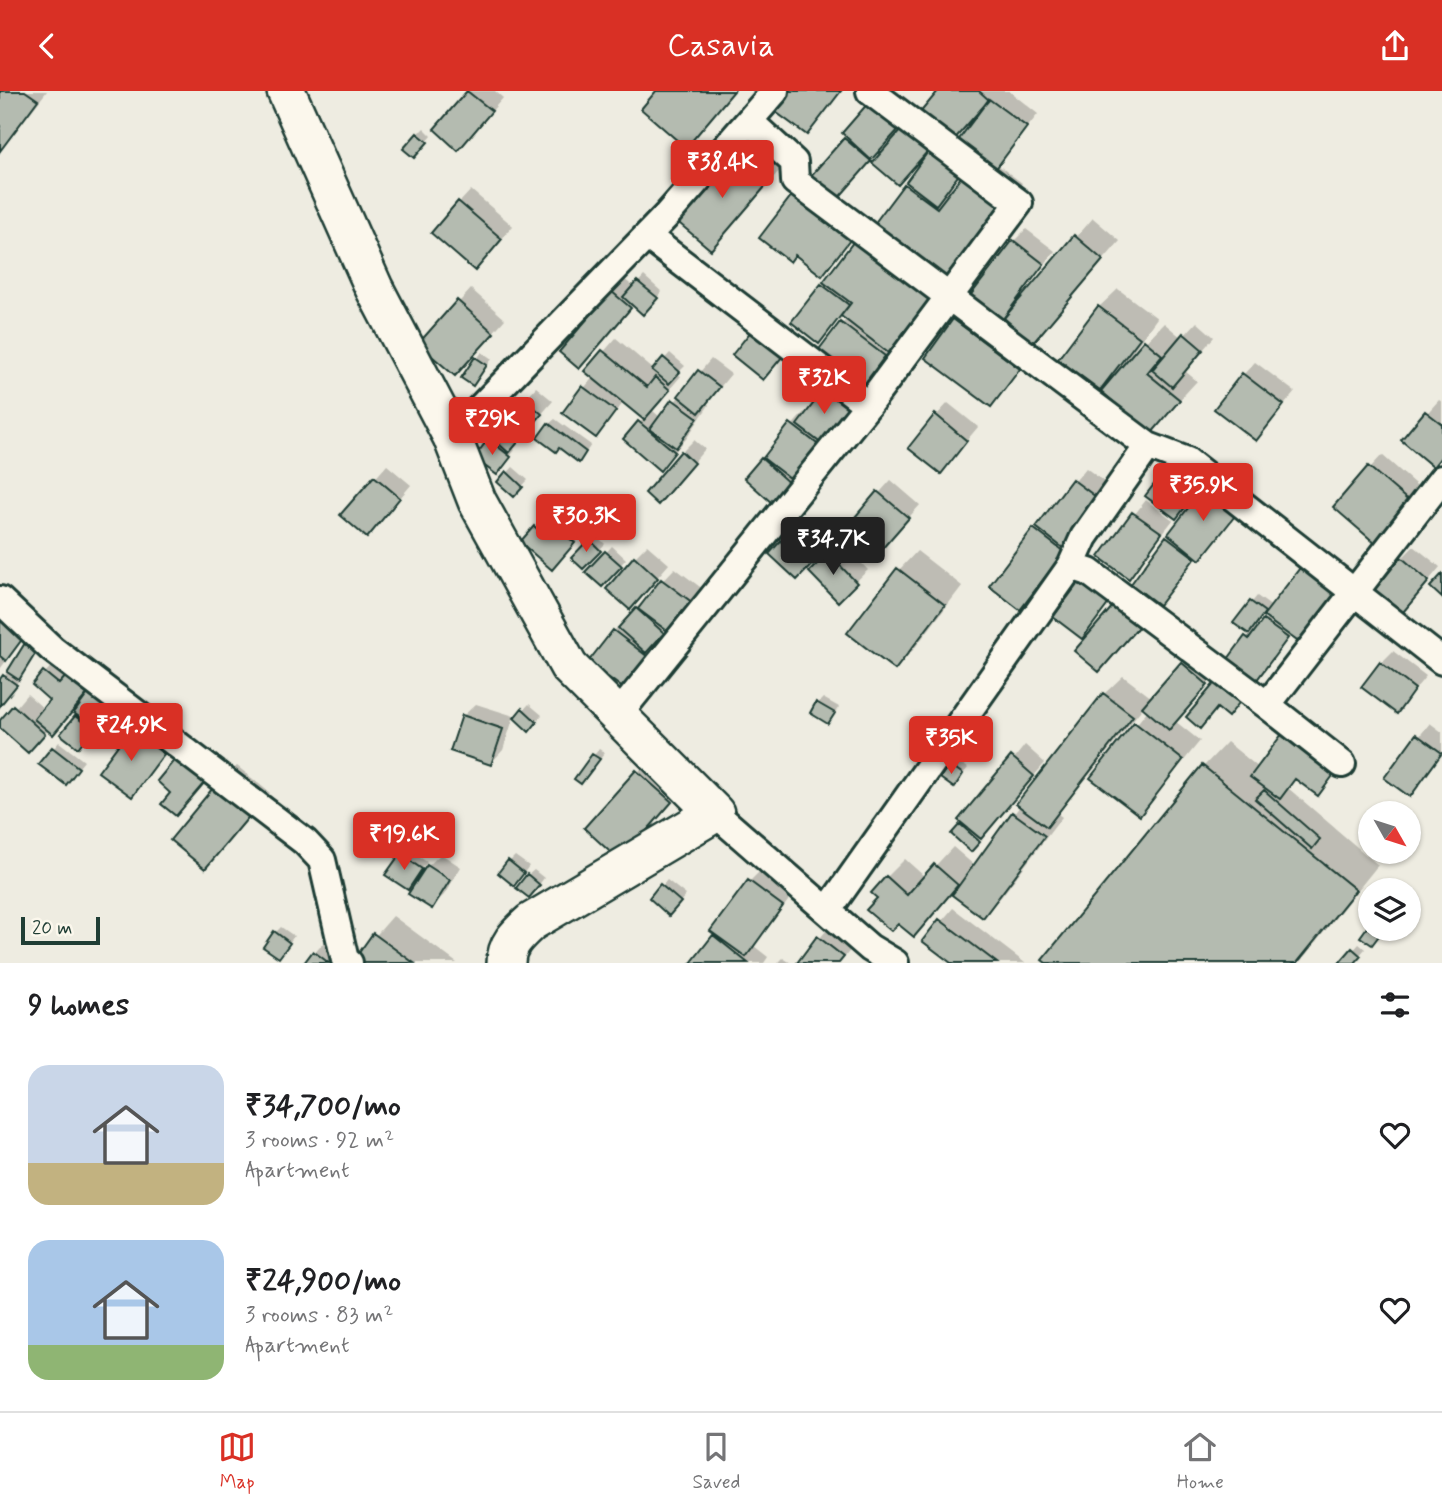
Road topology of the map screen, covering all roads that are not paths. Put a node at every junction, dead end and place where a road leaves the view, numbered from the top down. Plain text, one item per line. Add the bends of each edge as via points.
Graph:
1 (286, 91) edge
2 (775, 91) edge
3 (870, 91) edge
4 (749, 121) junction
5 (647, 236) junction
6 (948, 296) junction
7 (868, 405) junction
8 (452, 437) junction
9 (1149, 446) junction
10 (1442, 479) edge
11 (1071, 566) junction
12 (1357, 592) junction
13 (0, 600) edge
14 (1442, 661) edge
15 (1267, 705) junction
16 (618, 715) junction
17 (1342, 764) dead end
18 (715, 813) junction
19 (828, 910) junction
20 (865, 955) edge
21 (349, 963) edge
22 (506, 963) edge
23 (895, 963) edge

1 - 8 street via 374,288
2 - 4 street
3 - 6 street via 1019,203
4 - 5 street
4 - 6 street via 794,162 795,181
5 - 7 street
5 - 8 street
6 - 7 street
6 - 9 street
7 - 16 street
8 - 16 street via 477,501 569,667
9 - 11 street via 1084,537
9 - 12 street via 1187,461
10 - 12 street
11 - 15 street via 1089,572
11 - 19 street
12 - 14 street
12 - 15 street
13 - 21 street via 52,649 305,842 322,860
15 - 17 street
16 - 18 street
18 - 19 street
18 - 22 street via 531,922 512,941
19 - 20 street
20 - 23 street

